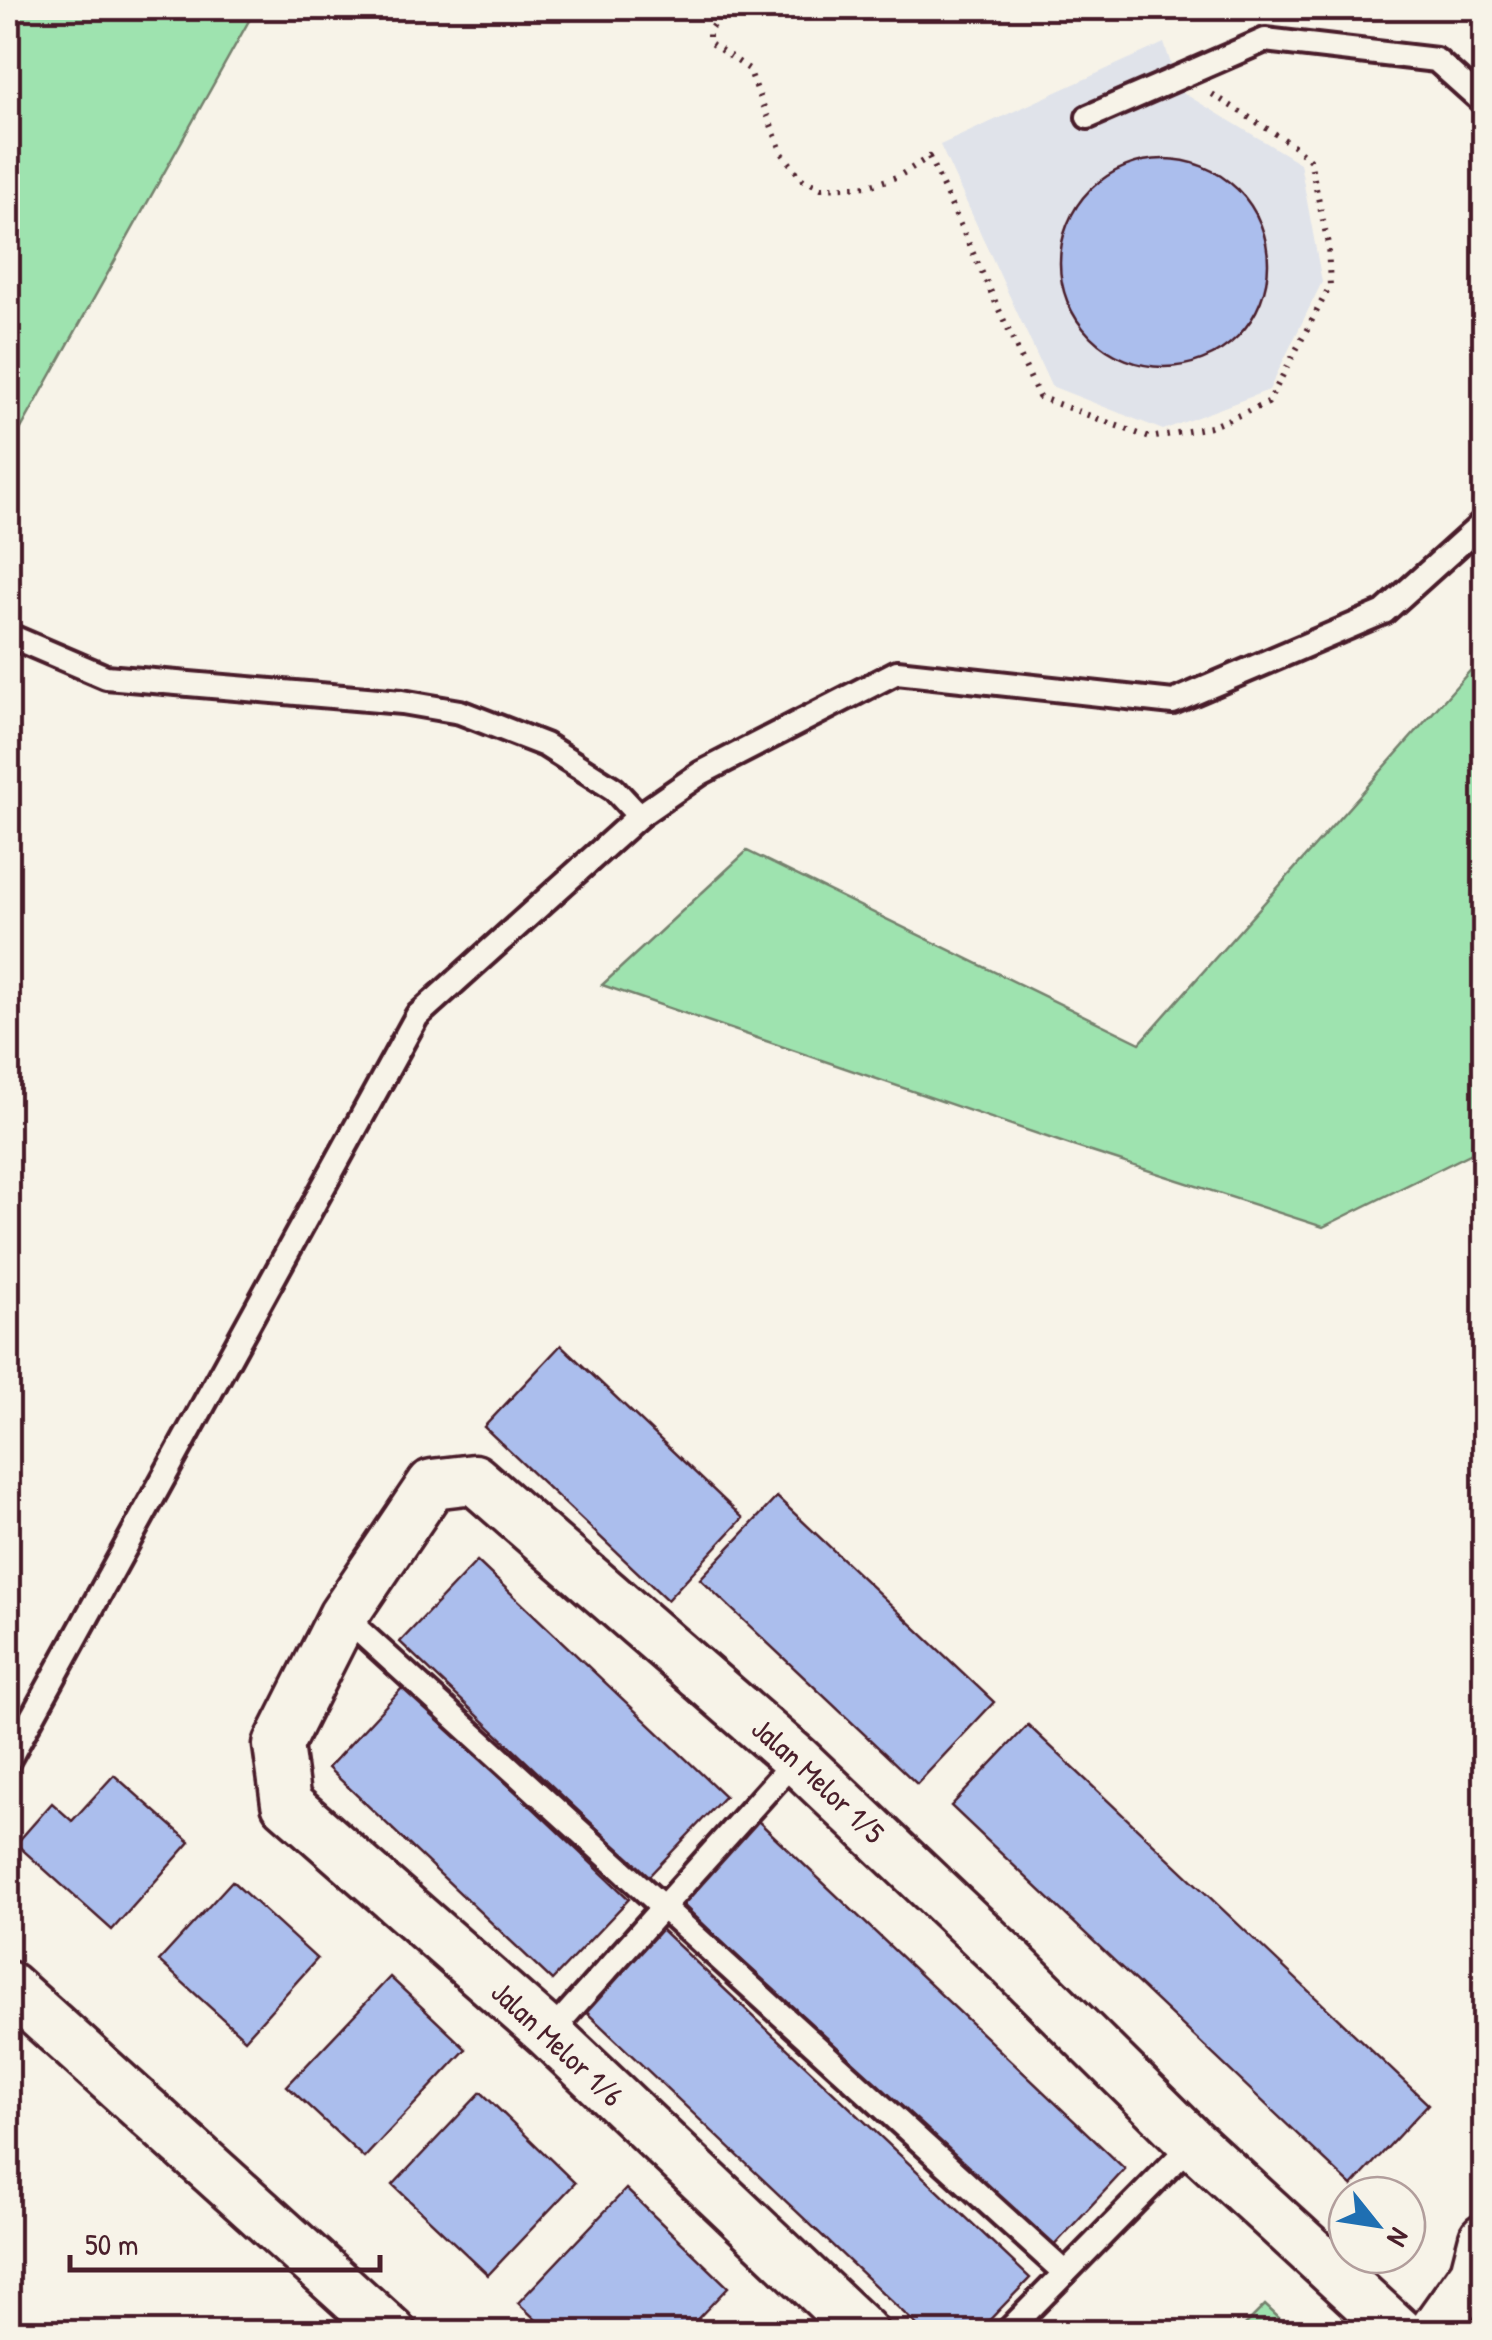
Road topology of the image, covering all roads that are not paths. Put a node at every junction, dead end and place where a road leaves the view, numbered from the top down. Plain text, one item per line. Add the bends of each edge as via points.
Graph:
1 (1484, 103) edge
2 (1088, 117) dead end
3 (1484, 522) edge
4 (8, 635) edge
5 (639, 816) junction
6 (343, 1616) junction
7 (278, 1745) joint
8 (796, 1760) junction
9 (8, 1761) edge
10 (662, 1907) junction
11 (8, 1986) edge
12 (549, 2034) junction
13 (1193, 2143) junction
14 (1484, 2238) edge
15 (1065, 2274) junction
16 (391, 2332) edge
17 (863, 2332) edge
18 (1007, 2332) edge
19 (1399, 2332) edge
20 (1433, 2332) edge

1 - 2 lane via 1436,60 1264,40
3 - 5 lane via 1384,612 1173,702 897,672 701,772
4 - 5 lane via 106,677 460,712 545,745 614,790
5 - 9 lane via 417,1016
6 - 7 street, Jalan Melor 1/5
6 - 8 street, Jalan Melor 1/5 via 432,1484 474,1479
6 - 10 lane
7 - 12 street, Jalan Melor 1/6 via 286,1803
8 - 10 lane
8 - 13 street, Jalan Melor 1/5
10 - 12 lane
10 - 15 lane
11 - 16 street
12 - 17 street, Jalan Melor 1/6
13 - 15 lane
13 - 19 street, Jalan Melor 1/5
14 - 20 street via 1475,2273
15 - 18 lane

